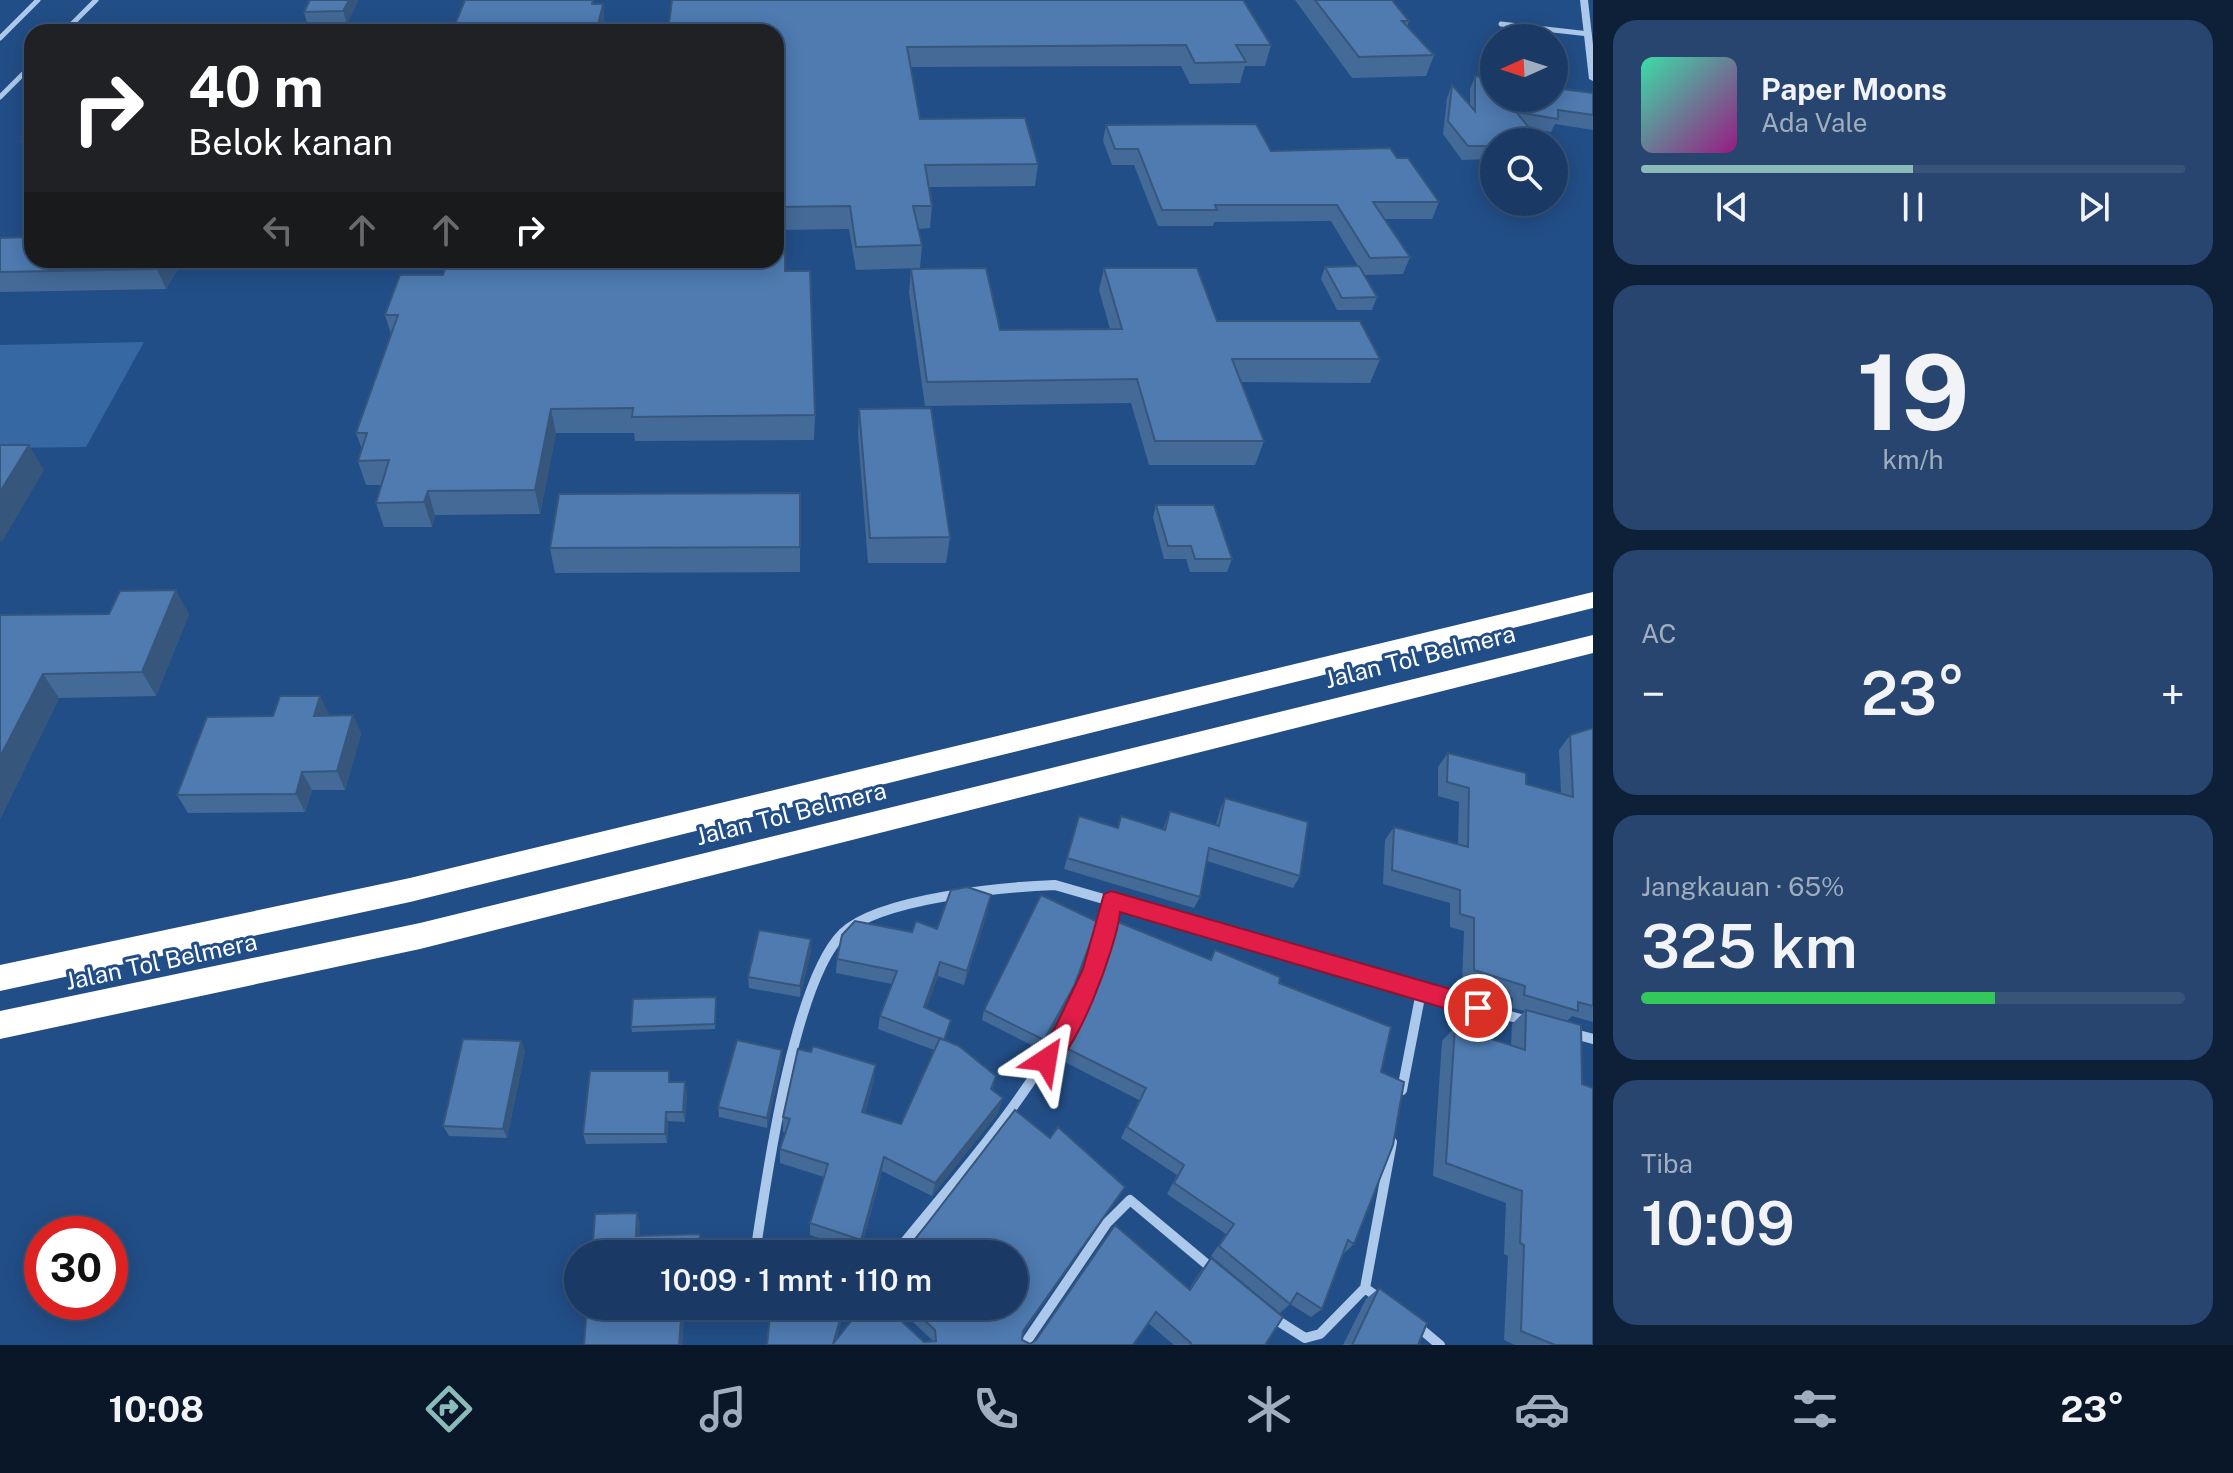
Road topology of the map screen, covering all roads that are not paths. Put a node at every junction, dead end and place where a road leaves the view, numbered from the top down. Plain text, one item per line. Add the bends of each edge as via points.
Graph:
1 (38, 0) edge
2 (96, 0) edge
3 (1584, 0) edge
4 (72, 24) edge
5 (1568, 32) edge
6 (1589, 34) junction
7 (0, 38) edge
8 (24, 73) edge
9 (1593, 79) edge
10 (0, 97) edge
11 (1593, 600) edge
12 (1592, 644) edge
13 (1111, 900) junction
14 (0, 978) edge
15 (1421, 992) junction
16 (1536, 1024) edge
17 (0, 1025) edge
18 (1564, 1031) edge
19 (1593, 1039) edge
20 (1400, 1101) edge
21 (1394, 1132) edge
22 (757, 1240) edge
23 (906, 1240) edge
24 (1220, 1276) edge
25 (1365, 1288) junction
26 (1388, 1305) edge
27 (1266, 1313) edge
28 (1410, 1322) edge
29 (1422, 1330) junction
30 (1024, 1345) edge
31 (1416, 1345) edge
32 (1440, 1345) edge

1 - 7 street
2 - 4 street
3 - 6 street
5 - 6 street
6 - 9 street
8 - 10 street
11 - 14 highway, Jalan Tol Belmera via 410,890
12 - 17 highway, Jalan Tol Belmera via 420,936
13 - 15 street
13 - 22 street via 1055,885 1009,885 917,903 842,933 799,1026
13 - 23 street via 1094,969 1064,1034
15 - 16 street
15 - 20 street
18 - 19 street
21 - 25 street
24 - 30 street via 1127,1196
25 - 26 street
25 - 27 street via 1320,1334 1305,1338
28 - 29 street
29 - 31 street
29 - 32 street

